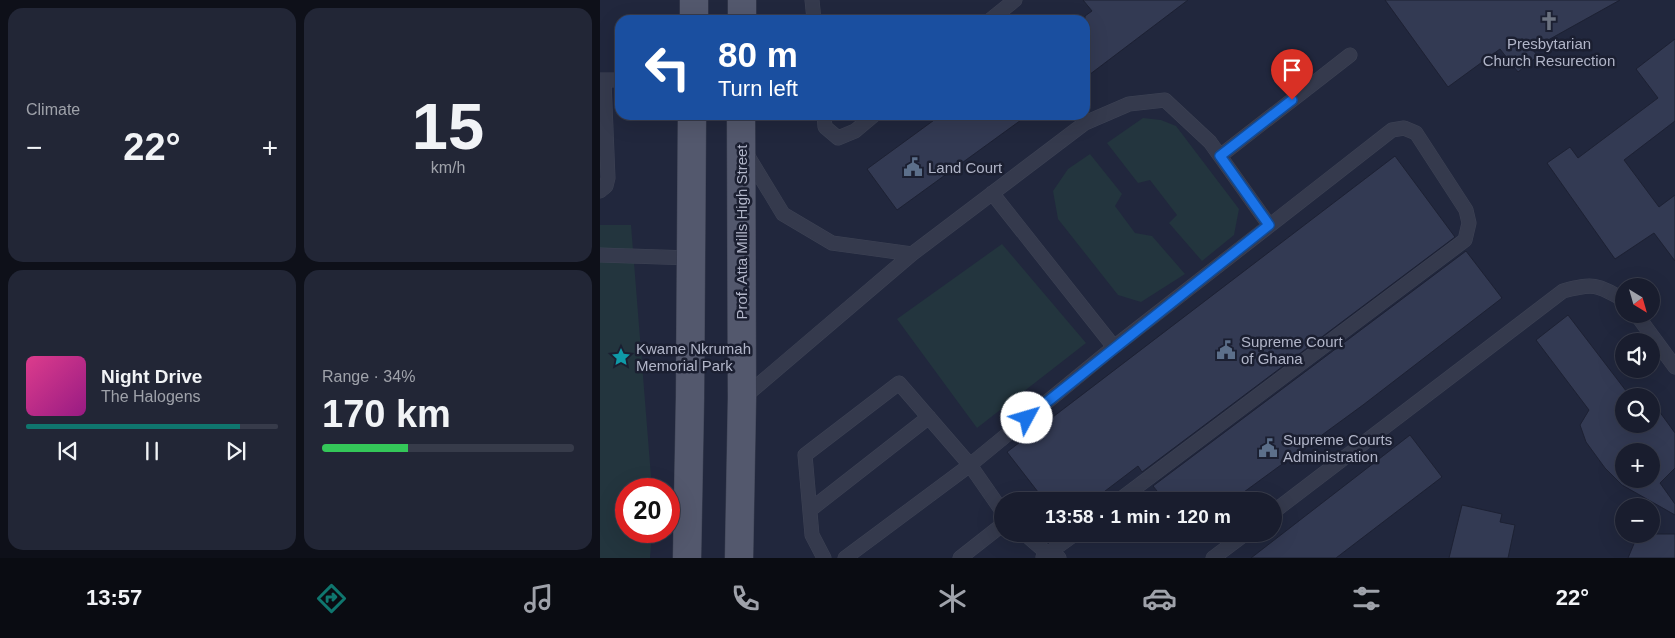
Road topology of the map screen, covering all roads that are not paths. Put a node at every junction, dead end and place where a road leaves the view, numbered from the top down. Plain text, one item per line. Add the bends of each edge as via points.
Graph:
1 (694, 0) edge
2 (742, 0) edge
3 (812, 0) edge
4 (1015, 0) edge
5 (694, 15) edge
6 (742, 15) edge
7 (814, 15) edge
8 (996, 15) edge
9 (1350, 54) dead end
10 (602, 80) edge
11 (615, 80) edge
12 (692, 120) edge
13 (741, 120) edge
14 (824, 120) edge
15 (868, 120) edge
16 (741, 145) junction
17 (1220, 156) junction
18 (600, 191) edge
19 (992, 193) junction
20 (1269, 225) junction
21 (912, 254) junction
22 (600, 255) edge
23 (691, 258) junction
24 (1615, 294) edge
25 (1643, 323) edge
26 (1114, 347) junction
27 (1675, 367) edge
28 (742, 398) junction
29 (929, 417) junction
30 (970, 465) junction
31 (1130, 492) edge
32 (994, 500) edge
33 (1282, 505) edge
34 (810, 510) junction
35 (994, 531) edge
36 (1033, 542) edge
37 (1066, 542) edge
38 (1234, 542) edge
39 (1049, 557) edge
40 (687, 558) edge
41 (739, 558) edge
42 (824, 558) edge
43 (845, 558) edge
44 (960, 558) edge
45 (1213, 558) edge

1 - 5 main road
2 - 6 main road
3 - 7 lane
4 - 8 lane
9 - 17 lane
10 - 11 lane
10 - 18 lane via 608,178
12 - 23 main road
13 - 16 main road, Prof. Atta Mills High Street
14 - 15 lane via 825,127 838,138 855,131
16 - 21 lane via 783,214 832,244
16 - 28 main road, Prof. Atta Mills High Street
17 - 19 lane via 1210,142 1165,100 1129,104 1085,123
17 - 20 lane
19 - 21 lane
19 - 26 lane
20 - 26 lane
20 - 31 lane via 1392,130 1404,128 1416,133 1466,210 1468,223 1465,240
21 - 28 lane
22 - 23 lane
23 - 40 main road
24 - 33 lane via 1586,285 1563,292
25 - 27 lane
26 - 30 lane
28 - 41 main road, Prof. Atta Mills High Street
29 - 30 lane
29 - 34 lane
29 - 34 lane via 899,383 805,455
30 - 32 lane
30 - 43 lane
34 - 42 lane via 812,535
35 - 44 lane
36 - 39 lane
37 - 39 lane
38 - 45 lane

